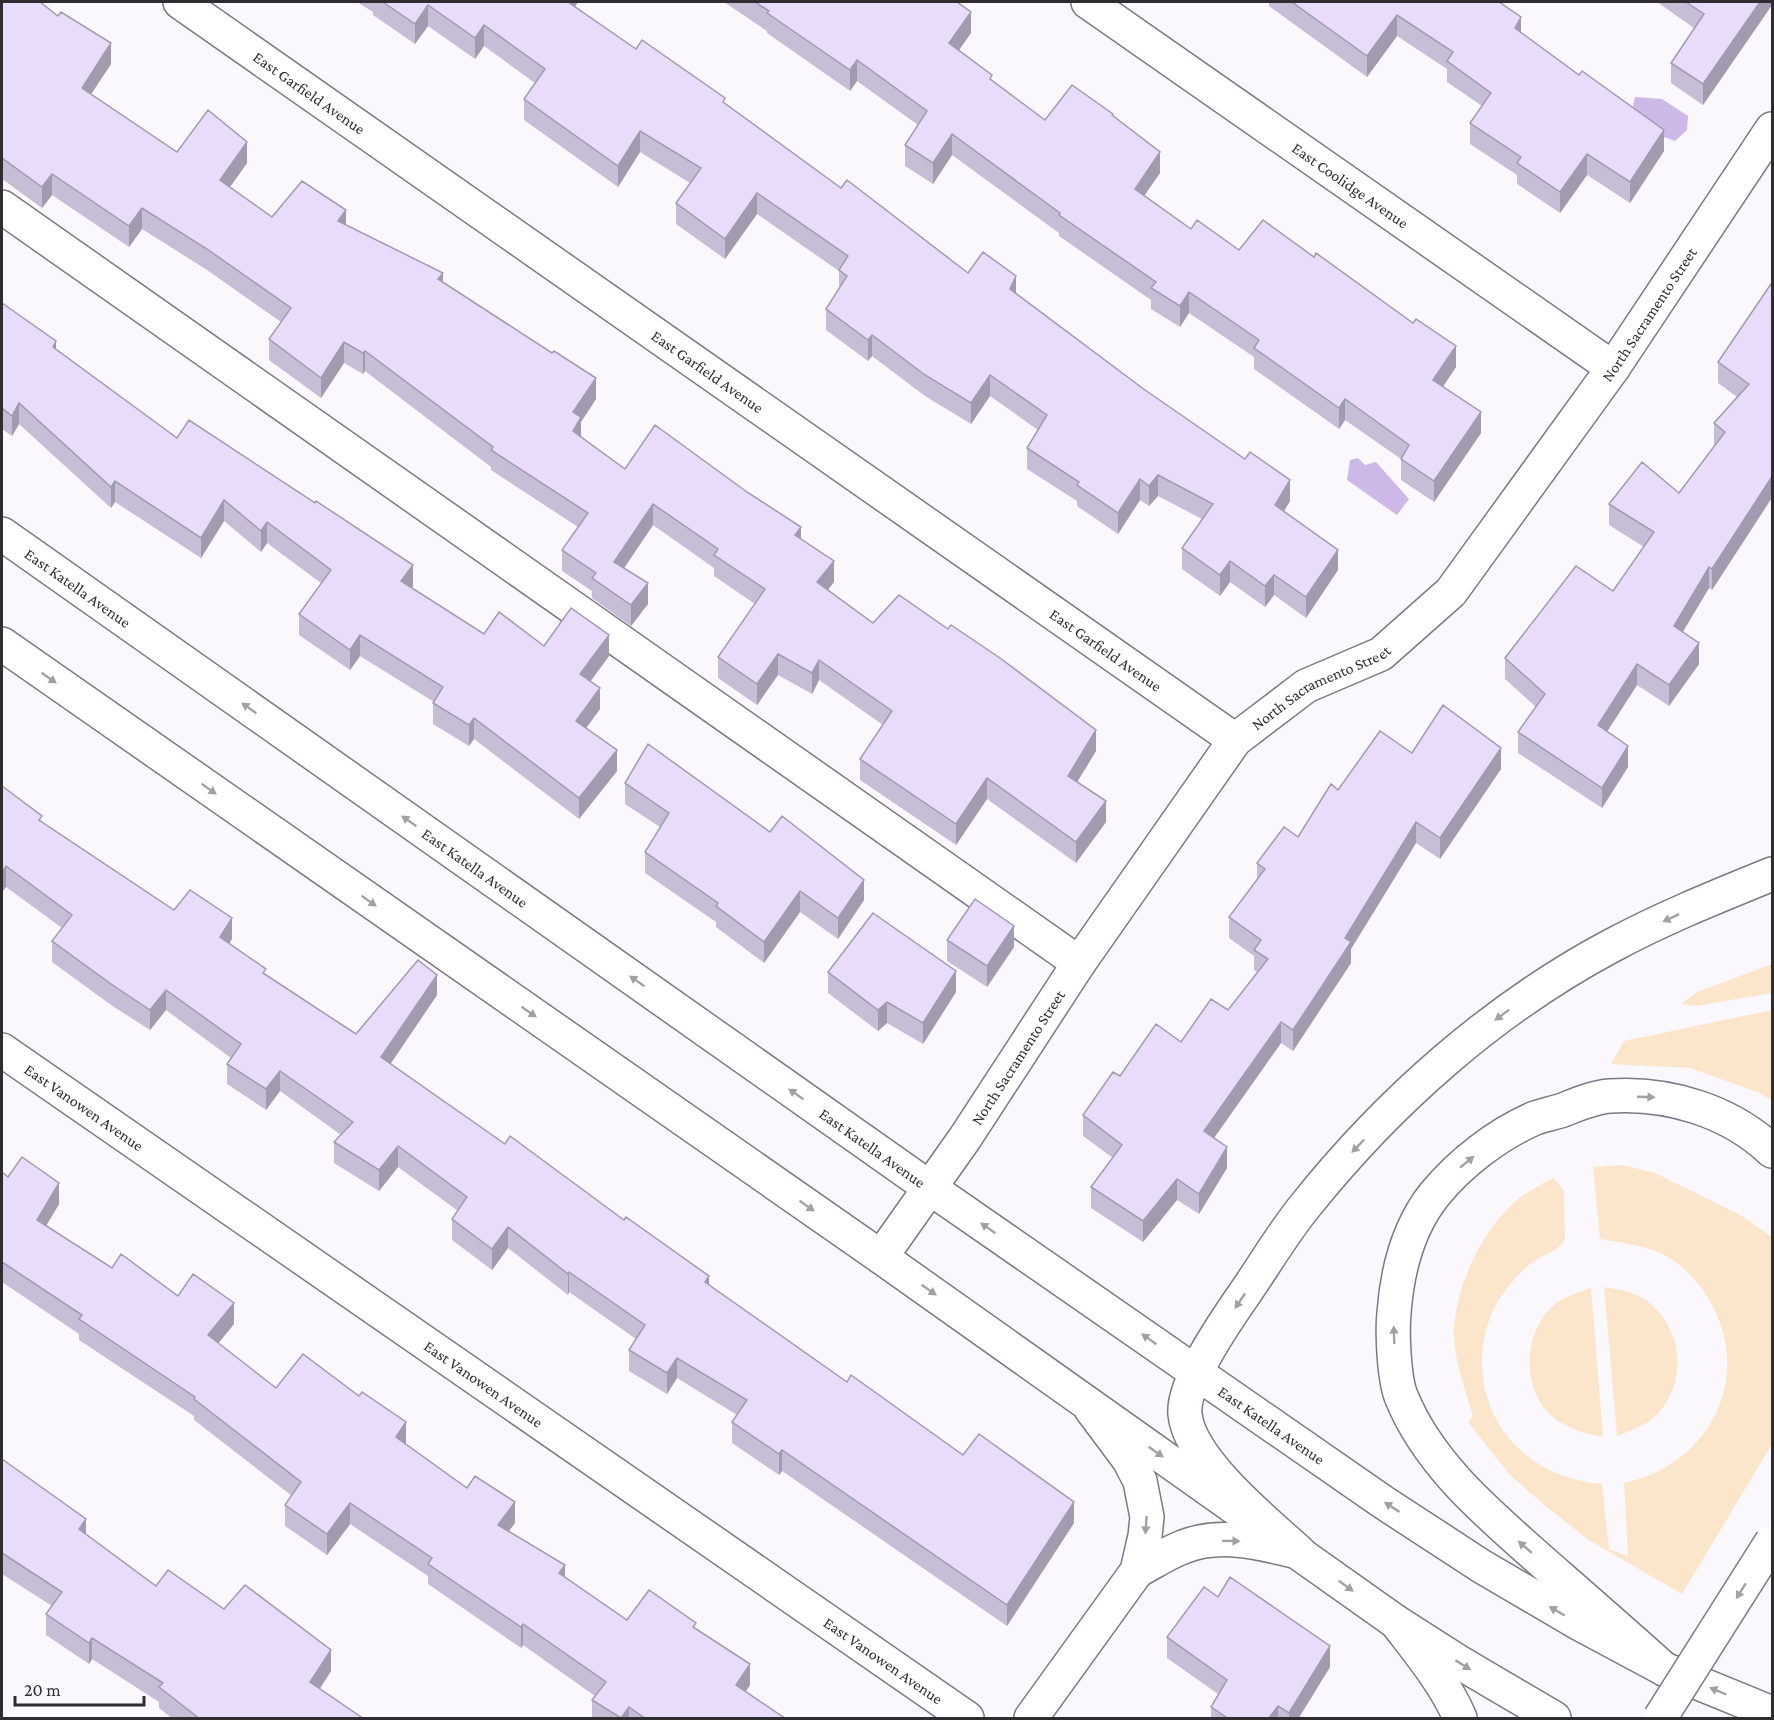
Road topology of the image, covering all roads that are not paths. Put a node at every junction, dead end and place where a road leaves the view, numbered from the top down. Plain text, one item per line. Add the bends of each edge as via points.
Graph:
1 (180, 2) edge
2 (1088, 2) edge
3 (1773, 129) edge
4 (2, 207) edge
5 (1613, 368) junction
6 (2, 534) edge
7 (2, 644) edge
8 (1235, 740) junction
9 (1773, 874) edge
10 (1079, 963) junction
11 (2, 1050) edge
12 (1773, 1151) edge
13 (930, 1188) junction
14 (881, 1257) junction
15 (1196, 1373) junction
16 (1085, 1401) junction
17 (1773, 1541) edge
18 (1299, 1552) junction
19 (1137, 1571) junction
20 (1396, 1622) junction
21 (1664, 1669) junction
22 (1773, 1713) edge
23 (967, 1719) edge
24 (1031, 1719) edge
25 (1460, 1719) edge
26 (1554, 1719) edge
27 (1660, 1719) edge

1 - 8 main road, East Garfield Avenue
2 - 5 main road, East Coolidge Avenue
3 - 5 main road, North Sacramento Street
4 - 10 main road
5 - 8 main road, North Sacramento Street via 1451,592 1381,654 1306,686
13 -> 6 main road, East Katella Avenue
7 -> 14 main road
8 - 10 main road, North Sacramento Street
9 -> 15 main road via 1611,946 1529,995 1462,1046 1397,1105 1304,1208
10 - 13 main road, North Sacramento Street
11 - 23 main road, East Vanowen Avenue
21 -> 12 main road via 1492,1518 1450,1474 1415,1427 1400,1393 1392,1332 1397,1284 1412,1231 1434,1195 1463,1165 1502,1136 1536,1118 1608,1096 1654,1097 1703,1108 1727,1119
13 - 14 main road, North Sacramento Street
15 -> 13 main road, East Katella Avenue
14 -> 16 main road
15 - 18 main road via 1185,1414 1193,1439 1228,1485
21 -> 15 main road, East Katella Avenue via 1481,1566
16 -> 18 main road
16 -> 19 main road via 1140,1480 1147,1517
17 -> 27 main road, bridge
19 -> 18 main road via 1185,1546 1207,1541 1257,1542
18 -> 20 main road
19 - 24 main road
20 - 25 main road via 1427,1662
20 -> 26 main road
22 -> 21 main road, East Katella Avenue

